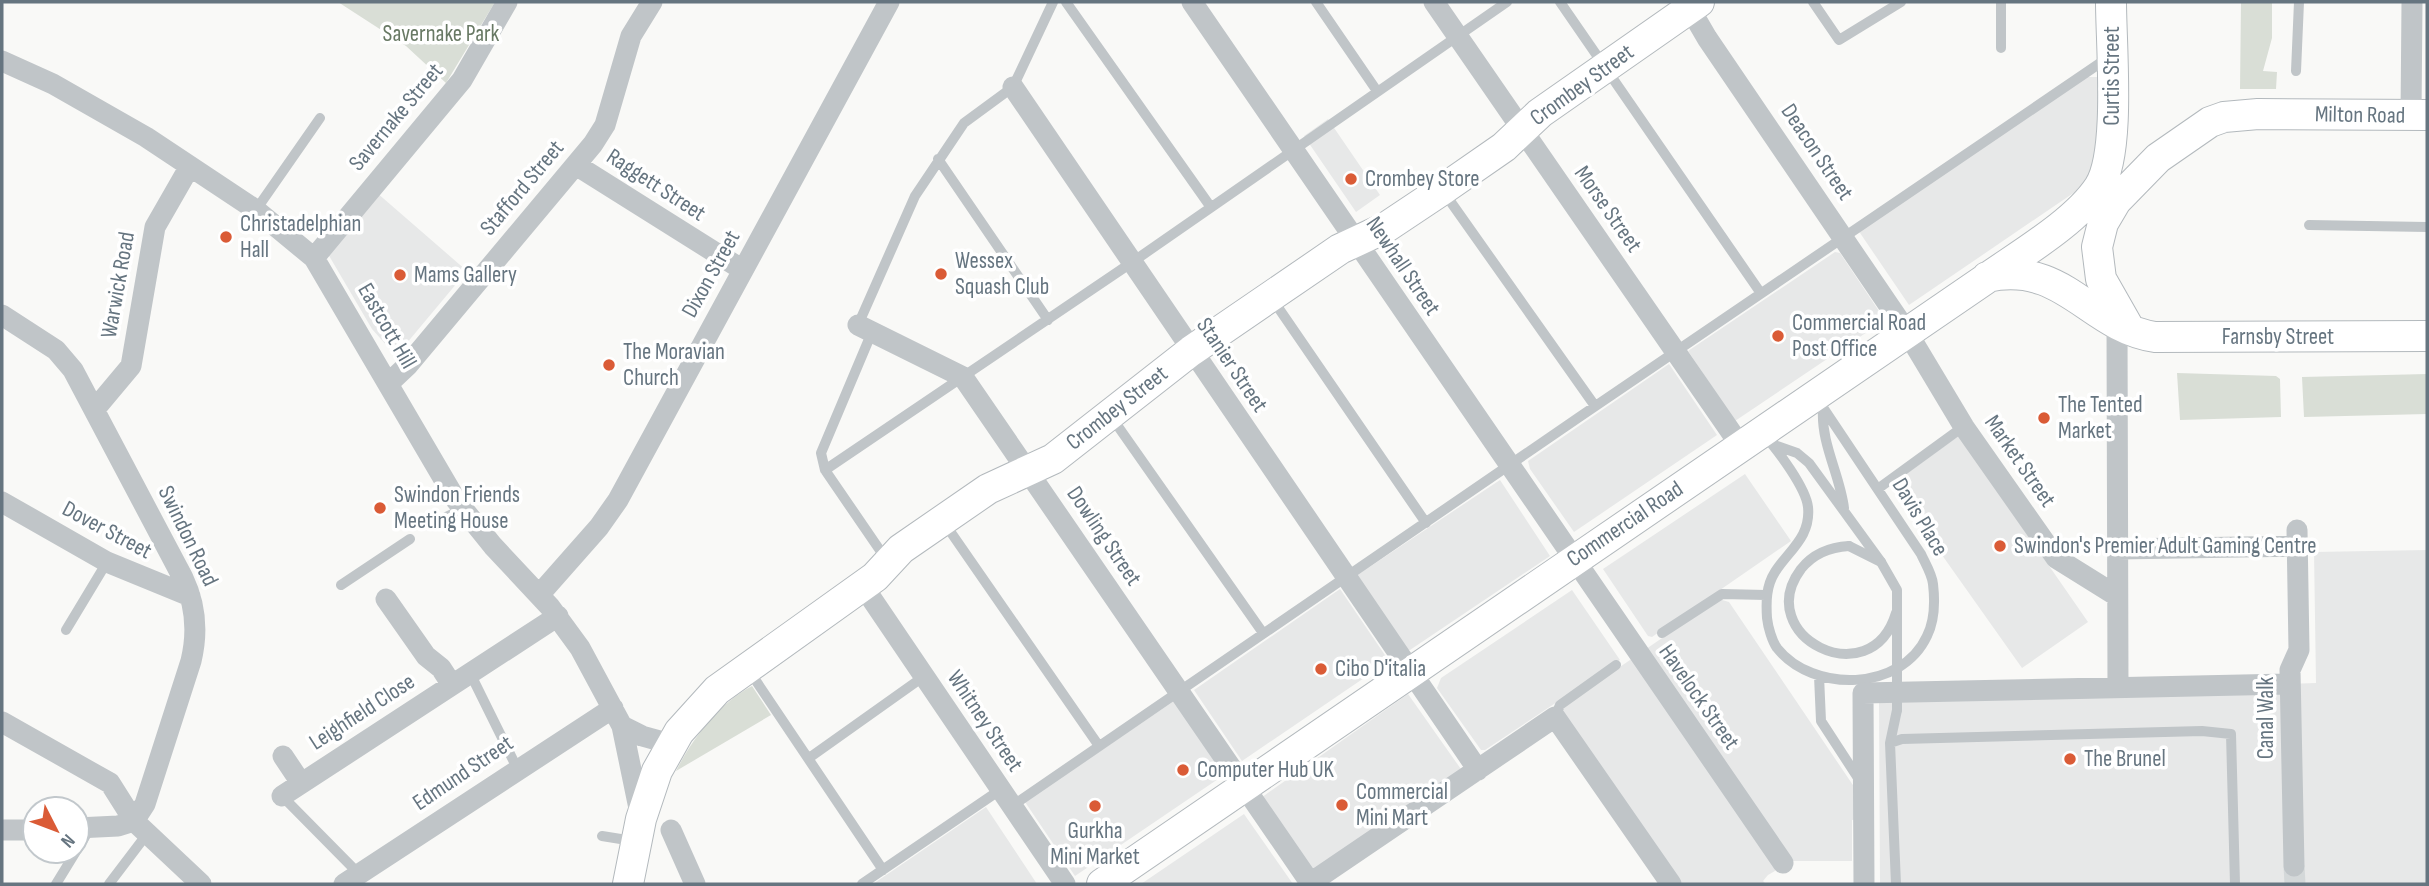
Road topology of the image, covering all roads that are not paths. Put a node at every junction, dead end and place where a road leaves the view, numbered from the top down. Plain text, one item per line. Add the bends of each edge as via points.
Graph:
1 (507, 2) edge
2 (652, 2) edge
3 (890, 2) edge
4 (1053, 2) edge
5 (1066, 2) edge
6 (1192, 2) edge
7 (1316, 2) edge
8 (1434, 2) edge
9 (1507, 2) edge
10 (1560, 2) edge
11 (1813, 2) edge
12 (1901, 2) edge
13 (2001, 2) edge
14 (2111, 2) edge
15 (2299, 2) edge
16 (2417, 3) edge
17 (1691, 4) edge
18 (1458, 37) junction
19 (2001, 48) dead end
20 (2111, 55) junction
21 (2, 61) edge
22 (1604, 68) junction
23 (2295, 71) dead end
24 (1013, 87) junction
25 (1377, 91) junction
26 (2419, 115) edge
27 (320, 118) dead end
28 (1521, 130) junction
29 (2112, 136) junction
30 (1293, 149) junction
31 (2158, 158) junction
32 (938, 159) junction
33 (576, 165) junction
34 (190, 166) junction
35 (1442, 190) junction
36 (1210, 206) junction
37 (256, 210) junction
38 (2309, 225) dead end
39 (2427, 227) edge
40 (1842, 235) junction
41 (1355, 242) junction
42 (314, 258) junction
43 (1131, 263) junction
44 (743, 270) junction
45 (1987, 278) junction
46 (1759, 292) junction
47 (1270, 296) junction
48 (2, 315) edge
49 (1048, 320) junction
50 (2123, 327) junction
51 (865, 328) junction
52 (1906, 332) junction
53 (2427, 336) edge
54 (1191, 351) junction
55 (1676, 353) junction
56 (963, 377) junction
57 (390, 382) junction
58 (1819, 402) junction
59 (1595, 406) junction
60 (95, 410) junction
61 (1110, 415) junction
62 (1956, 432) dead end
63 (1758, 441) junction
64 (1510, 466) junction
65 (825, 470) junction
66 (1029, 471) junction
67 (1879, 488) junction
68 (2, 502) edge
69 (1844, 510) junction
70 (942, 520) junction
71 (1426, 523) junction
72 (410, 539) dead end
73 (2117, 542) junction
74 (1573, 559) junction
75 (107, 562) junction
76 (888, 563) junction
77 (1346, 578) junction
78 (341, 585) dead end
79 (863, 586) junction
80 (539, 595) junction
81 (1766, 595) junction
82 (190, 596) junction
83 (2117, 596) junction
84 (386, 599) dead end
85 (558, 616) junction
86 (66, 630) dead end
87 (1264, 633) junction
88 (1662, 633) dead end
89 (1616, 665) dead end
90 (747, 668) junction
91 (1409, 671) junction
92 (1819, 676) junction
93 (923, 677) junction
94 (461, 679) junction
95 (2290, 684) junction
96 (2118, 687) junction
97 (1178, 692) junction
98 (617, 717) junction
99 (1555, 717) junction
100 (2, 722) edge
101 (1890, 743) junction
102 (671, 744) junction
103 (1099, 746) junction
104 (283, 756) dead end
105 (809, 758) junction
106 (517, 768) junction
107 (1478, 769) junction
108 (301, 783) junction
109 (1243, 787) junction
110 (1864, 788) junction
111 (282, 796) joint
112 (1006, 798) junction
113 (91, 827) edge
114 (140, 828) junction
115 (2, 830) edge
116 (21, 830) edge
117 (638, 830) junction
118 (671, 830) dead end
119 (602, 836) dead end
120 (1783, 863) dead end
121 (65, 865) edge
122 (2294, 866) tunnel mouth
123 (883, 870) junction
124 (351, 879) edge
125 (56, 884) edge
126 (109, 884) edge
127 (201, 884) edge
128 (628, 884) edge
129 (695, 884) edge
130 (862, 884) edge
131 (1065, 884) edge
132 (1102, 884) edge
133 (1310, 884) edge
134 (1671, 884) edge
135 (1864, 884) edge
136 (1896, 884) edge
137 (2235, 884) edge

1 - 42 street, Savernake Street via 462,80
2 - 33 street, Stafford Street via 631,36 605,125
3 - 44 street, Dixon Street
4 - 24 lane
5 - 36 lane
6 - 30 street, Newhall Street
7 - 25 lane
8 - 18 street, Morse Street
9 - 18 lane
10 - 22 lane
11 - 12 lane via 1839,40
13 - 19 lane
14 - 20 street, Curtis Street
15 - 23 lane
16 - 26 street
17 - 22 street, Crombey Street
17 - 40 street, Deacon Street via 1707,38
18 - 25 lane
18 - 28 street, Morse Street
20 - 29 street, Curtis Street
20 - 40 lane
21 - 34 street, Eastcott Hill via 93,106
22 - 28 street, Crombey Street
22 - 46 lane
24 - 32 lane via 964,123
24 - 43 street, Stanier Street
25 - 30 lane
26 - 31 street, Milton Road via 2224,117
27 - 37 lane
28 - 35 street, Crombey Street
28 - 55 street, Morse Street
29 - 31 street, Curtis Street via 2128,154
29 - 45 street, Commercial Road via 2104,174 2092,196
30 - 36 lane
30 - 41 street, Newhall Street
31 - 50 street via 2116,201 2103,223 2097,247 2101,279
32 - 49 lane
32 - 51 lane via 915,196
33 - 44 street, Raggett Street
33 - 57 street, Stafford Street
34 - 37 street, Eastcott Hill
34 - 60 street, Warwick Road via 155,227 131,366
35 - 41 street, Crombey Street
35 - 59 lane
36 - 43 lane
37 - 42 street, Eastcott Hill
38 - 39 lane
40 - 46 lane
40 - 52 street, Deacon Street
41 - 47 street, Crombey Street
41 - 64 street, Newhall Street
42 - 57 street, Eastcott Hill
43 - 49 lane
43 - 54 street, Stanier Street
44 - 80 street, Dixon Street via 610,514
45 - 50 street, Farnsby Street via 2014,273 2047,280
45 - 52 street, Commercial Road
46 - 55 lane
47 - 54 street, Crombey Street
47 - 71 lane
48 - 60 street, Swindon Road via 64,359
49 - 56 lane
50 - 53 street, Farnsby Street via 2168,337
50 - 73 street
51 - 56 street, Dowling Street
51 - 65 lane via 821,453
52 - 58 street, Commercial Road
52 - 83 street, Market Street via 1964,427 2056,558
54 - 61 street, Crombey Street
54 - 77 street, Stanier Street
55 - 59 lane
55 - 63 street, Morse Street
56 - 65 lane
56 - 66 street, Dowling Street
57 - 80 street, Eastcott Hill via 454,513
58 - 63 street, Commercial Road
58 - 67 lane, Davis Place
58 - 69 lane
59 - 64 lane
60 - 82 street, Swindon Road
61 - 66 street, Crombey Street via 1053,459
61 - 87 lane
62 - 67 lane
63 - 69 lane via 1797,453
63 - 74 street, Commercial Road
63 - 81 lane via 1808,506 1805,533 1775,572
64 - 71 lane
64 - 74 street, Newhall Street
65 - 76 lane
66 - 70 street, Crombey Street via 988,489
66 - 97 street, Dowling Street
67 - 92 lane, Davis Place via 1933,581 1934,613 1927,637 1910,658 1888,672 1861,680
68 - 75 street, Dover Street
69 - 101 lane, bridge via 1892,577 1897,592 1898,599 1898,607 1896,614 1894,621 1877,643 1844,655 1807,640 1790,607 1794,580 1819,553 1849,547 1881,562 1891,576 1897,590 1898,603 1898,617 1898,630 1899,657 1897,710
70 - 76 street, Crombey Street
70 - 103 lane
71 - 77 lane
72 - 78 lane
73 - 83 street
73 - 95 street, Canal Walk via 2297,538 2299,650 2290,670
74 - 91 street, Commercial Road
74 - 120 street, Havelock Street
75 - 82 street, Dover Street
75 - 86 lane
76 - 79 street, Crombey Street
77 - 87 lane
77 - 91 street, Stanier Street
79 - 90 street, Crombey Street
79 - 93 street, Whitney Street
80 - 85 street, Eastcott Hill
81 - 88 lane via 1722,594
81 - 92 lane, Davis Place via 1776,646 1791,661
82 - 114 street, Swindon Road via 196,622 194,652
83 - 96 street
84 - 94 street, Leighfield Close via 426,656
85 - 94 street, Leighfield Close
85 - 98 street, Eastcott Hill
87 - 97 lane
89 - 99 lane via 1560,705
90 - 102 street, Crombey Street via 707,699
90 - 105 lane
91 - 107 street, Stanier Street
91 - 109 street, Commercial Road
92 - 110 lane via 1821,721
93 - 105 lane
93 - 112 street, Whitney Street
94 - 106 lane
94 - 108 street, Leighfield Close
95 - 96 street
95 - 122 street, Canal Walk
96 - 110 street via 1863,693
97 - 103 lane
97 - 109 street, Dowling Street
98 - 102 street via 642,736
98 - 106 street, Edmund Street
98 - 117 street, Eastcott Hill
99 - 107 street
99 - 134 street
100 - 114 street via 110,783
101 - 136 lane
101 - 137 lane via 1902,739 2202,731 2231,734
102 - 117 street, Crombey Street via 653,781
103 - 112 lane
104 - 108 street, Leighfield Close
105 - 123 lane
106 - 124 street, Edmund Street
107 - 133 street
108 - 111 street, Leighfield Close
109 - 132 street, Commercial Road
109 - 133 street, Dowling Street
110 - 135 street
111 - 124 lane
112 - 123 lane
112 - 131 street, Whitney Street
113 - 114 street
114 - 126 lane
114 - 127 street
115 - 116 street
117 - 119 lane
117 - 128 street, Crombey Street
118 - 129 street
121 - 125 lane
123 - 130 lane

